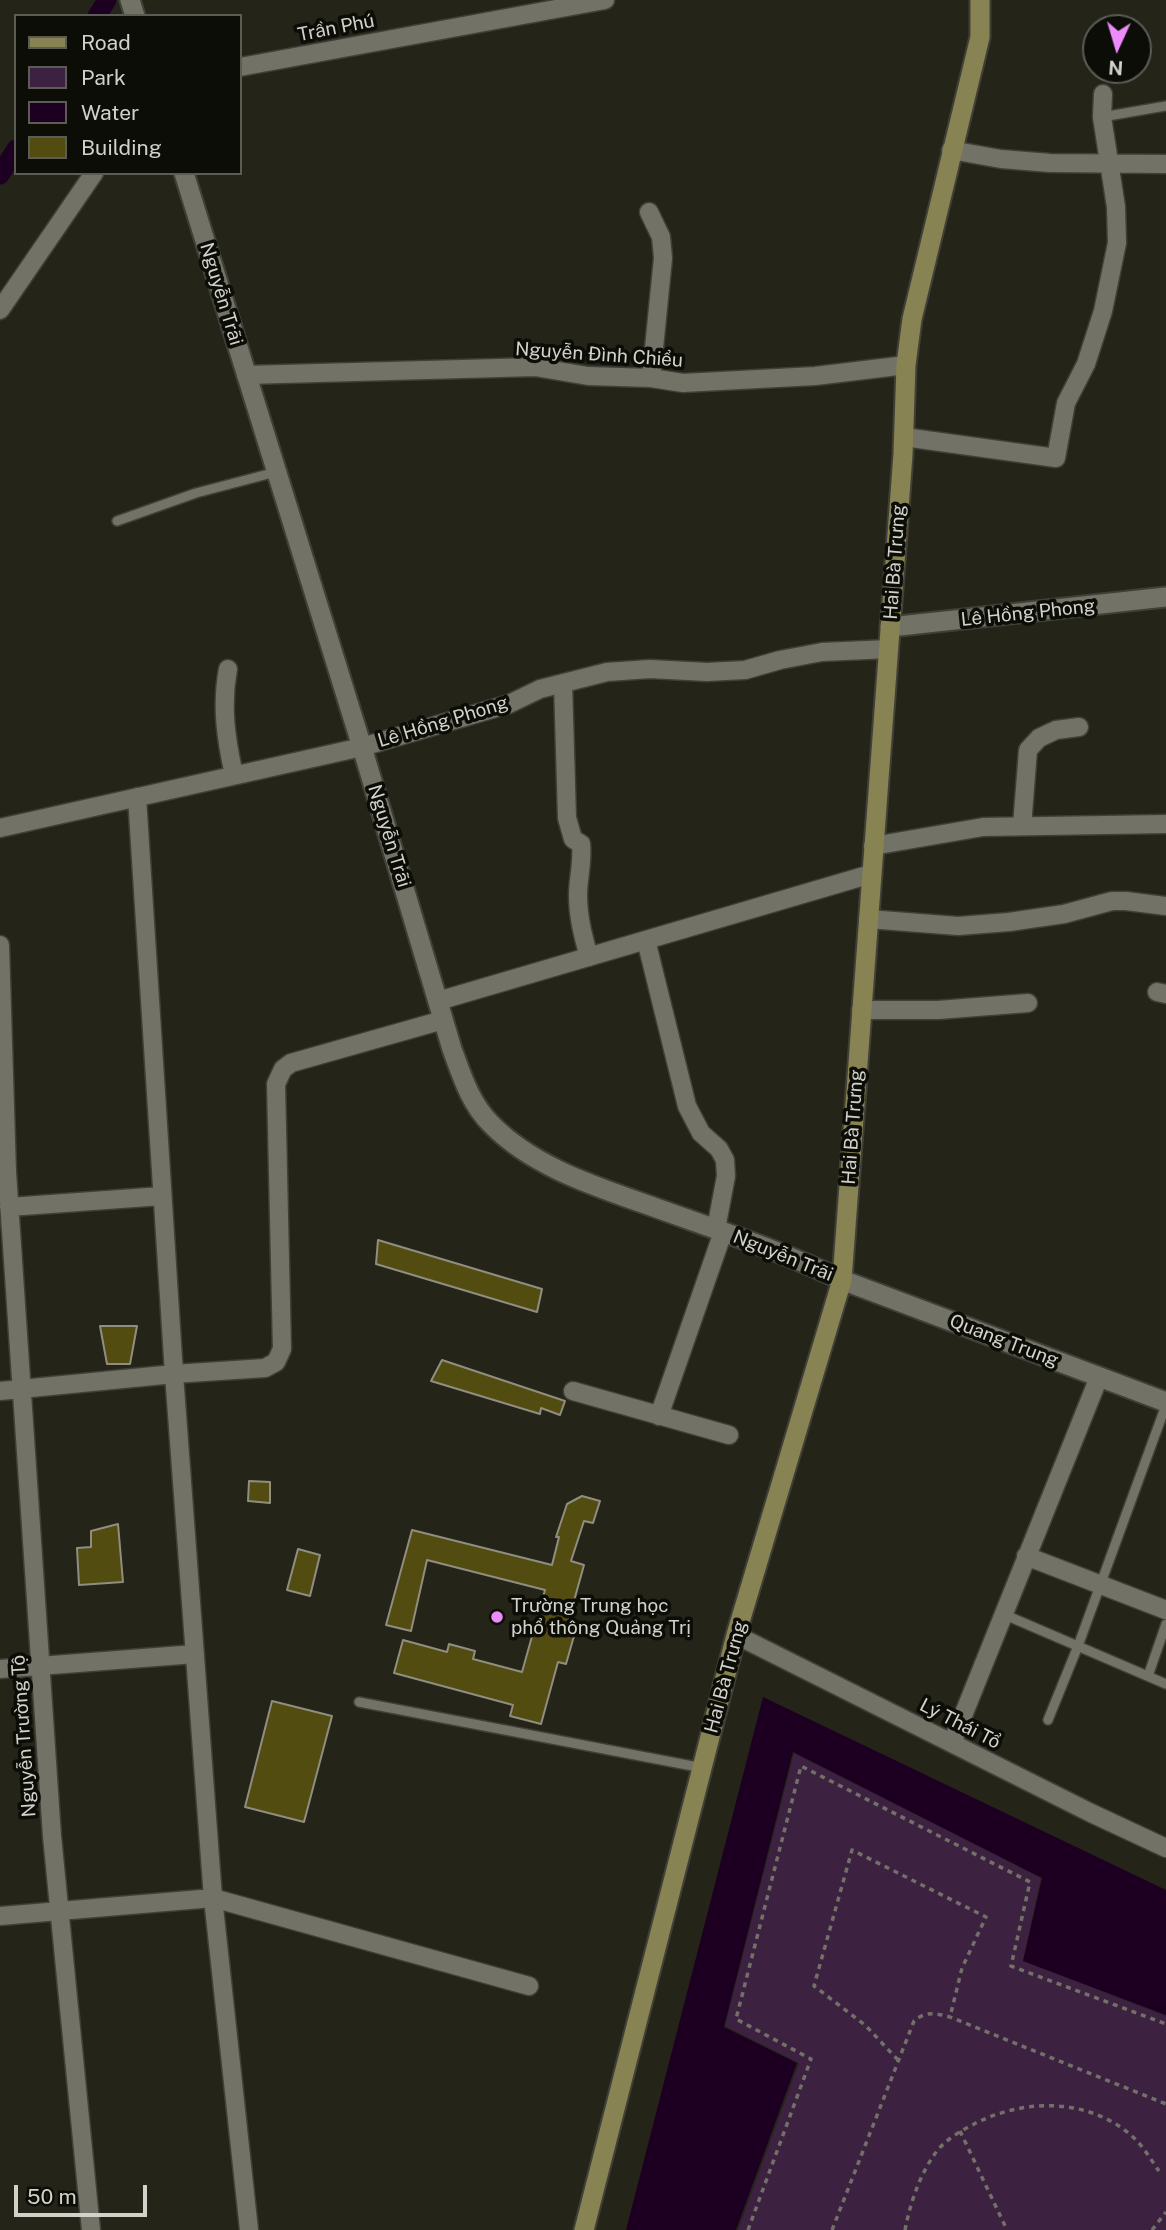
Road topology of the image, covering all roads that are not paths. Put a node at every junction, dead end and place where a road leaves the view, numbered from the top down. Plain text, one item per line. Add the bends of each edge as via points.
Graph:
1 (605, 0) edge
2 (980, 0) edge
3 (242, 67) edge
4 (1103, 94) dead end
5 (1166, 106) edge
6 (1102, 117) junction
7 (951, 150) junction
8 (1110, 163) junction
9 (1166, 164) edge
10 (93, 175) edge
11 (185, 175) edge
12 (649, 212) dead end
13 (0, 310) edge
14 (906, 365) junction
15 (246, 375) junction
16 (651, 378) junction
17 (904, 437) junction
18 (276, 472) junction
19 (117, 521) dead end
20 (1166, 597) edge
21 (890, 627) junction
22 (888, 649) junction
23 (228, 669) dead end
24 (563, 683) junction
25 (1079, 727) dead end
26 (362, 747) junction
27 (234, 775) junction
28 (137, 797) junction
29 (1166, 824) edge
30 (1022, 827) junction
31 (0, 828) edge
32 (873, 846) junction
33 (871, 874) junction
34 (1166, 906) edge
35 (868, 919) junction
36 (646, 940) junction
37 (0, 945) edge
38 (589, 957) junction
39 (1028, 1003) dead end
40 (861, 1010) junction
41 (441, 1011) junction
42 (162, 1196) junction
43 (9, 1208) junction
44 (720, 1231) junction
45 (842, 1280) junction
46 (174, 1374) junction
47 (1098, 1377) junction
48 (21, 1390) junction
49 (0, 1391) edge
50 (573, 1391) dead end
51 (1166, 1403) edge
52 (659, 1416) junction
53 (729, 1435) dead end
54 (1026, 1556) junction
55 (1099, 1584) junction
56 (1166, 1611) edge
57 (1003, 1614) junction
58 (1166, 1624) edge
59 (736, 1635) junction
60 (1078, 1646) junction
61 (195, 1654) junction
62 (40, 1666) junction
63 (0, 1669) edge
64 (1148, 1676) junction
65 (1166, 1684) edge
66 (359, 1702) dead end
67 (1048, 1720) dead end
68 (952, 1743) junction
69 (703, 1768) junction
70 (1166, 1847) edge
71 (213, 1898) junction
72 (61, 1912) junction
73 (0, 1916) edge
74 (529, 1986) dead end
75 (92, 2230) edge
76 (249, 2230) edge
77 (584, 2230) edge

1 - 3 street, Trần Phú
2 - 7 main road, Hai Bà Trưng via 979,37
4 - 6 street
5 - 6 lane
6 - 8 street
7 - 8 street via 1001,159
7 - 14 main road, Hai Bà Trưng via 912,319
8 - 9 street
8 - 17 street via 1116,243 1103,311 1086,364 1066,402 1056,458
10 - 13 street
11 - 15 street, Nguyễn Trãi
12 - 16 street via 661,237 663,258
14 - 16 street, Nguyễn Đình Chiểu via 723,381 683,383
14 - 17 main road, Hai Bà Trưng
15 - 16 street, Nguyễn Đình Chiểu via 535,368
15 - 18 street, Nguyễn Trãi
17 - 21 main road, Hai Bà Trưng
18 - 19 lane
18 - 26 street, Nguyễn Trãi
20 - 21 street, Lê Hồng Phong
21 - 22 main road, Hai Bà Trưng
22 - 24 street, Lê Hồng Phong via 822,652 745,670 607,671
22 - 32 main road, Hai Bà Trưng
23 - 27 street via 223,714
24 - 26 street, Lê Hồng Phong via 509,704
24 - 38 street via 567,818 582,855 578,906
25 - 30 street via 1056,730 1028,750
26 - 27 street, Lê Hồng Phong
26 - 41 street, Nguyễn Trãi
27 - 28 street, Lê Hồng Phong
28 - 31 street, Lê Hồng Phong
28 - 42 street
29 - 30 street
30 - 32 street via 983,827
32 - 33 main road, Hai Bà Trưng
33 - 35 main road, Hai Bà Trưng
33 - 36 street
34 - 35 street via 1112,901 1064,914 958,926
35 - 40 main road, Hai Bà Trưng
36 - 38 street
36 - 44 street via 687,1106 701,1133 725,1160
37 - 43 street, Nguyễn Trường Tộ
38 - 41 street
39 - 40 street
40 - 45 main road, Hai Bà Trưng
41 - 44 street, Nguyễn Trãi via 470,1096 491,1124 515,1144 543,1163 600,1188
41 - 46 street via 283,1069 276,1084 280,1356 265,1368
42 - 43 street
42 - 46 street
43 - 48 street, Nguyễn Trường Tộ
44 - 45 street, Nguyễn Trãi via 792,1256
44 - 52 street
45 - 47 street, Quang Trung
45 - 59 main road, Hai Bà Trưng
46 - 48 street
46 - 61 street
47 - 51 street, Quang Trung
47 - 54 street
48 - 49 street
48 - 62 street, Nguyễn Trường Tộ
50 - 52 street
51 - 55 lane
52 - 53 street
54 - 55 street
54 - 57 street
55 - 56 street
55 - 60 lane
57 - 60 lane
57 - 68 street
58 - 64 lane
59 - 68 street, Lý Thái Tổ
59 - 69 main road, Hai Bà Trưng
60 - 64 lane
60 - 67 lane
61 - 62 street
61 - 71 street
62 - 63 street
62 - 72 street, Nguyễn Trường Tộ
64 - 65 lane
66 - 69 lane
68 - 70 street, Lý Thái Tổ
69 - 77 main road, Hai Bà Trưng
71 - 72 street
71 - 74 street
71 - 76 street
72 - 73 street
72 - 75 street, Nguyễn Trường Tộ

